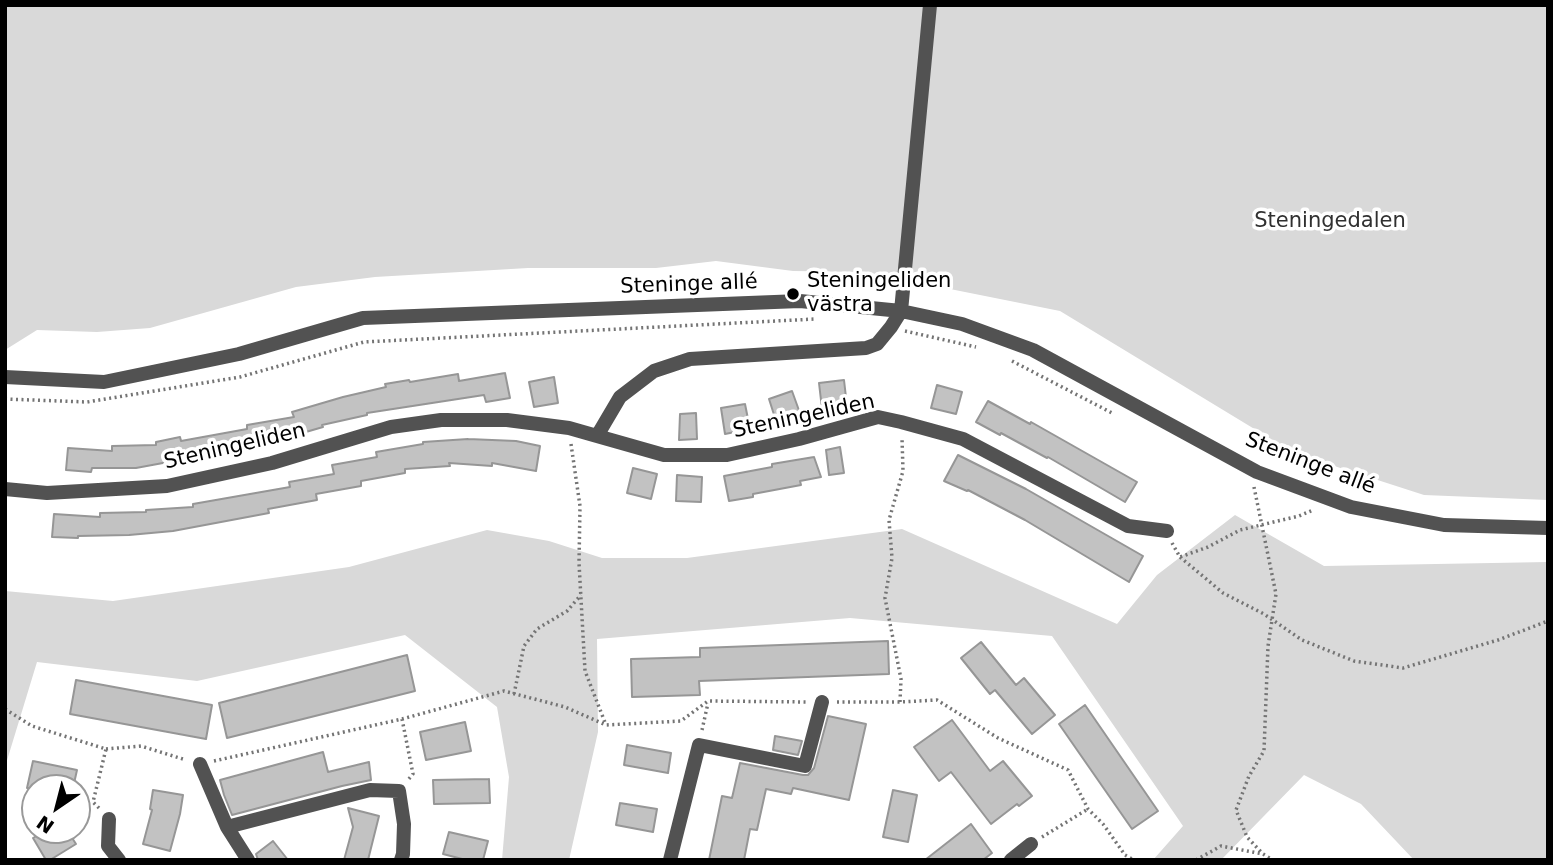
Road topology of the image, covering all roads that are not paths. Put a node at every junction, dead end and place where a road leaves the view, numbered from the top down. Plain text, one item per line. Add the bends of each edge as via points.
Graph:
1 (930, 5) edge
2 (901, 311) junction
3 (5, 377) edge
4 (597, 436) junction
5 (5, 489) edge
6 (1548, 527) edge
7 (1167, 531) road end
8 (822, 702) road end
9 (200, 764) road end
10 (109, 819) road end
11 (227, 827) junction
12 (1031, 844) road end
13 (119, 860) edge
14 (248, 860) edge
15 (401, 860) edge
16 (670, 860) edge
17 (1011, 860) edge

1 - 2 street
2 - 3 street, Steninge allé via 800,301 363,318 239,355 104,382
2 - 4 street via 877,344 866,348 690,359 654,371 620,397
2 - 6 street, Steninge allé via 962,324 1033,350 1257,472 1351,507 1444,525
4 - 5 street, Steningeliden via 507,420 441,420 391,427 272,463 167,486 47,493
4 - 7 street, Steningeliden via 664,455 727,456 878,418 963,439 1128,526
8 - 16 street via 805,766 699,745
9 - 11 street
10 - 13 street via 108,846
11 - 14 street
11 - 15 street via 370,790 399,791 404,824
12 - 17 street

